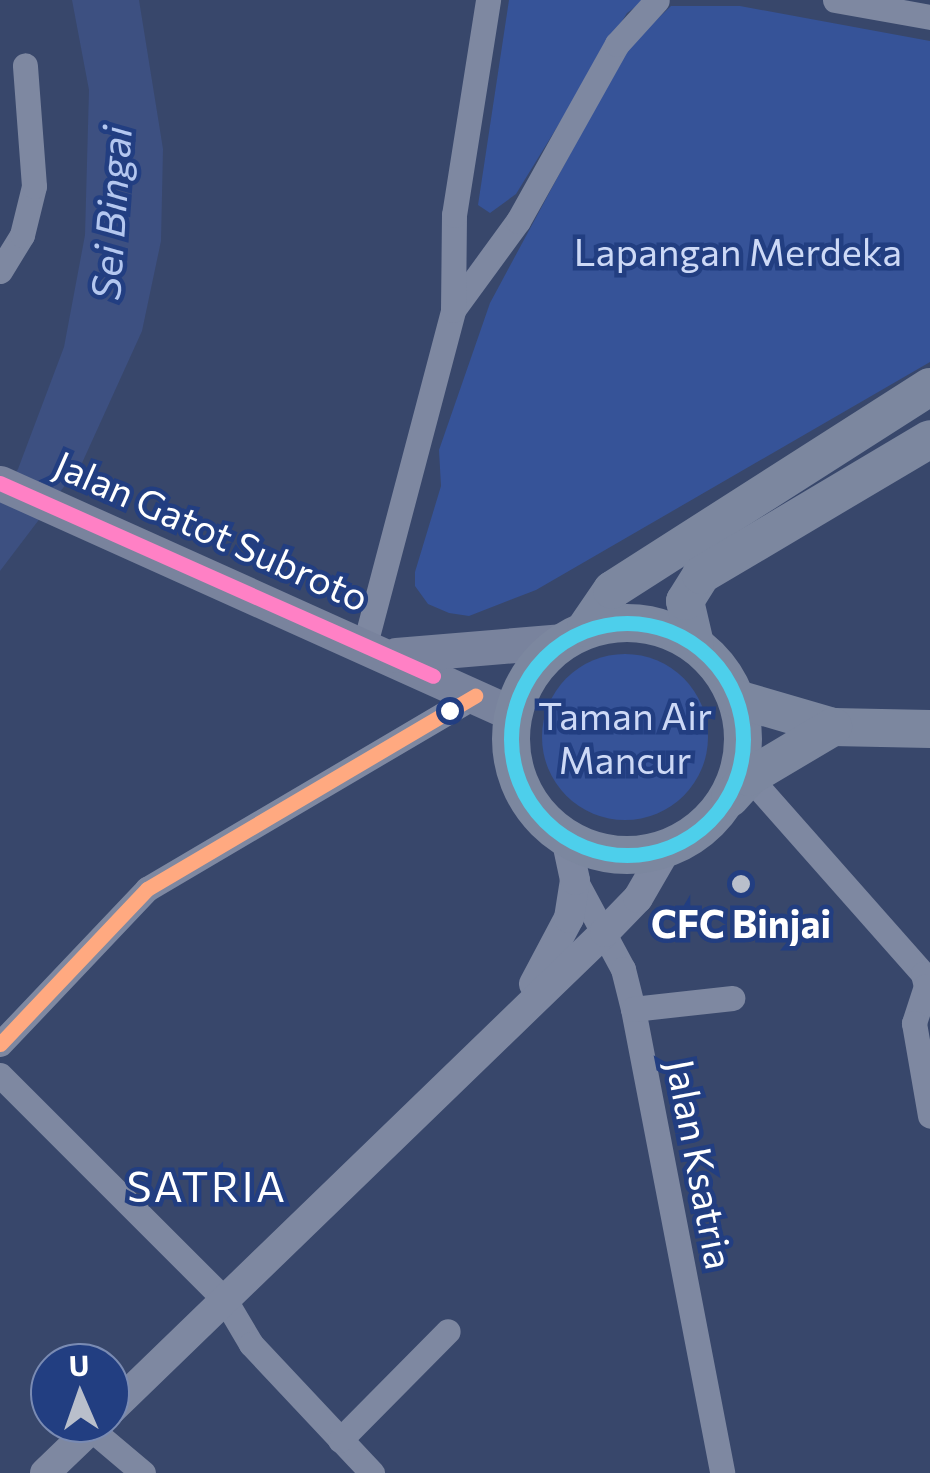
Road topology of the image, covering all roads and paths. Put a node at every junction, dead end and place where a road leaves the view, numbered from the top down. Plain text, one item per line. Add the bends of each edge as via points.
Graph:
1 (488, 0) edge
2 (657, 0) edge
3 (835, 0) edge
4 (930, 17) edge
5 (24, 65) dead end
6 (0, 271) edge
7 (453, 310) junction
8 (930, 387) edge
9 (930, 439) edge
10 (0, 483) edge
11 (575, 634) junction
12 (695, 644) junction
13 (378, 650) junction
14 (476, 696) junction
15 (737, 698) junction
16 (513, 714) junction
17 (834, 727) junction
18 (930, 729) edge
19 (749, 776) junction
20 (721, 808) junction
21 (567, 840) junction
22 (668, 848) junction
23 (575, 880) junction
24 (605, 932) junction
25 (732, 998) dead end
26 (520, 1009) junction
27 (633, 1009) junction
28 (0, 1044) edge
29 (923, 1049) edge
30 (0, 1076) edge
31 (930, 1116) edge
32 (224, 1300) junction
33 (448, 1331) dead end
34 (130, 1391) edge
35 (340, 1440) junction
36 (76, 1443) edge
37 (113, 1443) edge
38 (129, 1468) edge
39 (45, 1473) edge
40 (372, 1473) edge
41 (722, 1473) edge

1 - 7 street via 454,215
2 - 7 street via 617,44 518,221
3 - 4 street
5 - 6 street via 34,186 22,235
7 - 13 street
8 - 11 main road via 612,590
9 - 12 main road via 702,575 686,601
10 - 13 main road, Jalan Gatot Subroto
11 - 12 main road via 654,626
11 - 13 main road, Jalan Gatot Subroto
11 - 16 main road via 531,673
12 - 15 main road
13 - 14 main road, Jalan Gatot Subroto
14 - 16 main road, Jalan Gatot Subroto
14 - 28 street via 147,889
15 - 17 main road
15 - 20 main road via 741,767
16 - 21 main road via 514,770 526,797
17 - 18 main road
17 - 19 main road
19 - 20 main road
19 - 29 street via 919,967 926,986 914,1022
20 - 22 main road
21 - 22 main road via 626,855
21 - 23 street
22 - 24 street via 638,898
23 - 24 street, Jalan Ksatria
23 - 26 street via 559,942
24 - 26 street
24 - 27 street, Jalan Ksatria
25 - 27 street
26 - 32 street
27 - 41 street, Jalan Ksatria
29 - 31 street
30 - 32 street
32 - 34 street
32 - 35 street via 251,1344
33 - 35 street
35 - 40 street
36 - 39 street
37 - 38 street

